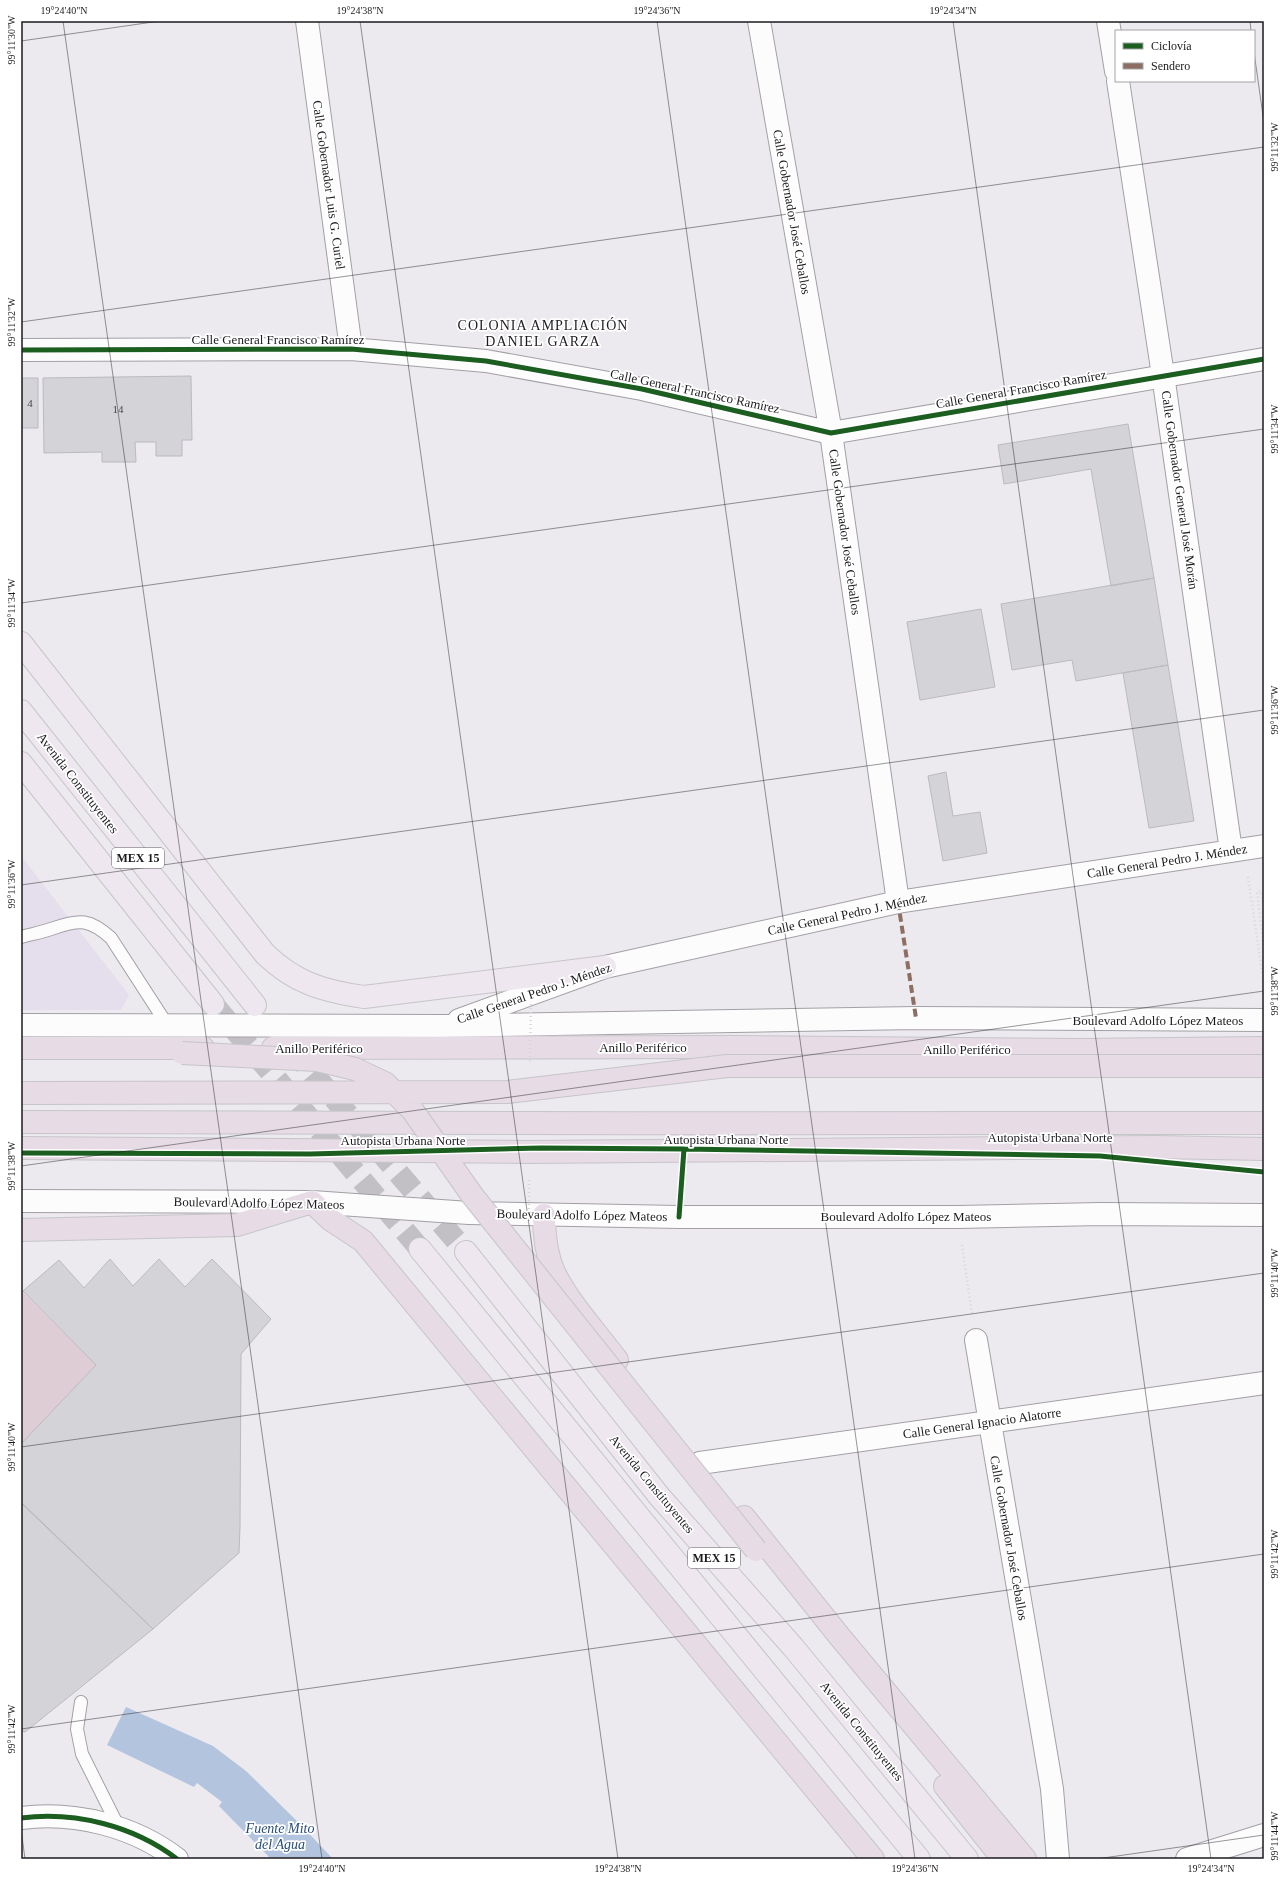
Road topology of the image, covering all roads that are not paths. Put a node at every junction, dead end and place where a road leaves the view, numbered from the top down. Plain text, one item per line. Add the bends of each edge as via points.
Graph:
1 (307, 21) edge
2 (759, 21) edge
3 (1108, 21) edge
4 (1115, 65) edge
5 (1118, 82) edge
6 (351, 349) junction
7 (21, 350) edge
8 (1264, 359) edge
9 (1163, 375) junction
10 (831, 433) junction
11 (21, 644) edge
12 (21, 711) edge
13 (24, 768) edge
14 (1246, 849) edge
15 (898, 902) junction
16 (21, 937) edge
17 (605, 967) junction
18 (213, 1004) tunnel mouth
19 (255, 1005) dead end
20 (1264, 1020) edge
21 (21, 1025) edge
22 (168, 1026) junction
23 (441, 1026) junction
24 (21, 1048) edge
25 (1264, 1048) edge
26 (21, 1053) edge
27 (1264, 1066) edge
28 (21, 1093) edge
29 (21, 1122) edge
30 (1264, 1123) edge
31 (21, 1148) edge
32 (1264, 1149) edge
33 (21, 1201) edge
34 (312, 1202) junction
35 (544, 1215) junction
36 (1264, 1215) edge
37 (21, 1230) edge
38 (420, 1249) tunnel mouth
39 (466, 1252) tunnel mouth
40 (976, 1340) road end
41 (1264, 1383) edge
42 (990, 1422) junction
43 (700, 1463) junction
44 (82, 1702) dead end
45 (21, 1818) edge
46 (119, 1828) junction
47 (1264, 1835) edge
48 (177, 1859) edge
49 (873, 1859) edge
50 (919, 1859) edge
51 (967, 1859) edge
52 (1003, 1859) edge
53 (1025, 1859) edge
54 (1058, 1859) edge
55 (1187, 1859) edge

1 - 6 street, Calle Gobernador Luis G. Curiel
2 - 10 street, Calle Gobernador José Ceballos
3 - 4 street
5 - 9 street, Calle Gobernador General José Morán
6 - 7 street, Calle General Francisco Ramírez
6 - 10 street, Calle General Francisco Ramírez via 486,361 642,389
8 - 9 street, Calle General Francisco Ramírez
9 - 10 street, Calle General Francisco Ramírez
9 - 14 street, Calle Gobernador General José Morán
10 - 15 street, Calle Gobernador José Ceballos
11 - 17 main road via 265,954 278,967 294,977 335,993 364,997
12 - 19 main road, Avenida Constituyentes / MEX 15
13 - 18 main road, MEX 15
14 - 15 street, Calle General Pedro J. Méndez
15 - 17 street, Calle General Pedro J. Méndez
16 - 22 lane via 67,923 88,923 101,929 111,938
17 - 23 street, Calle General Pedro J. Méndez
20 - 23 street, Boulevard Adolfo López Mateos via 916,1018
21 - 22 street, Boulevard Adolfo López Mateos
22 - 23 street, Boulevard Adolfo López Mateos
24 - 25 highway, Anillo Periférico
26 - 52 highway, bridge via 182,1053 317,1060 355,1069 385,1084 413,1111 472,1195
27 - 28 highway, bridge via 726,1066 506,1092
29 - 30 highway
31 - 32 highway, Autopista Urbana Norte, bridge via 519,1152 1148,1147
33 - 34 street, Boulevard Adolfo López Mateos
34 - 35 street, Boulevard Adolfo López Mateos via 469,1213
34 - 37 highway via 236,1225
34 - 49 highway via 331,1220 363,1241
35 - 36 street, Boulevard Adolfo López Mateos
35 - 43 highway via 548,1254 562,1288 623,1369
38 - 50 main road, MEX 15
39 - 51 main road, Avenida Constituyentes / MEX 15 via 659,1496 793,1647
40 - 42 street, Calle Gobernador José Ceballos
41 - 42 street, Calle General Ignacio Alatorre
42 - 43 street, Calle General Ignacio Alatorre
42 - 54 street, Calle Gobernador José Ceballos via 1052,1789
43 - 53 highway via 840,1637
44 - 46 lane via 77,1728 82,1754
45 - 46 street via 48,1816 86,1819
46 - 48 street via 146,1840
47 - 55 street

